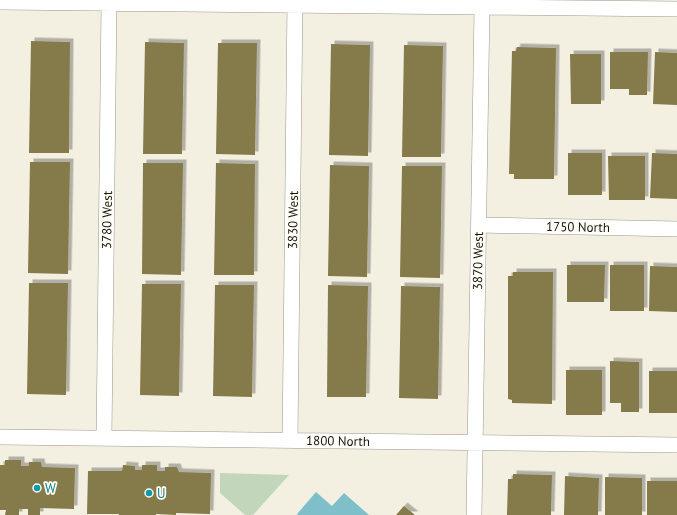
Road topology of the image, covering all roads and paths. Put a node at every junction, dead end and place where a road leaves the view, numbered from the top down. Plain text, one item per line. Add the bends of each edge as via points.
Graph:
1 (0, 2) edge
2 (295, 2) edge
3 (109, 3) junction
4 (482, 7) junction
5 (677, 9) edge
6 (479, 225) junction
7 (677, 228) edge
8 (0, 437) edge
9 (104, 438) junction
10 (290, 440) junction
11 (475, 442) junction
12 (677, 445) edge
13 (474, 515) edge

1 - 3 street
2 - 3 street
2 - 4 street
2 - 10 street, 3830 West
3 - 9 street, 3780 West
4 - 5 street
4 - 6 street, 3870 West
6 - 7 street, 1750 North
6 - 11 street, 3870 West
8 - 9 street, 1800 North
9 - 10 street, 1800 North
10 - 11 street, 1800 North
11 - 12 street, 1800 North
11 - 13 street, 3870 West

